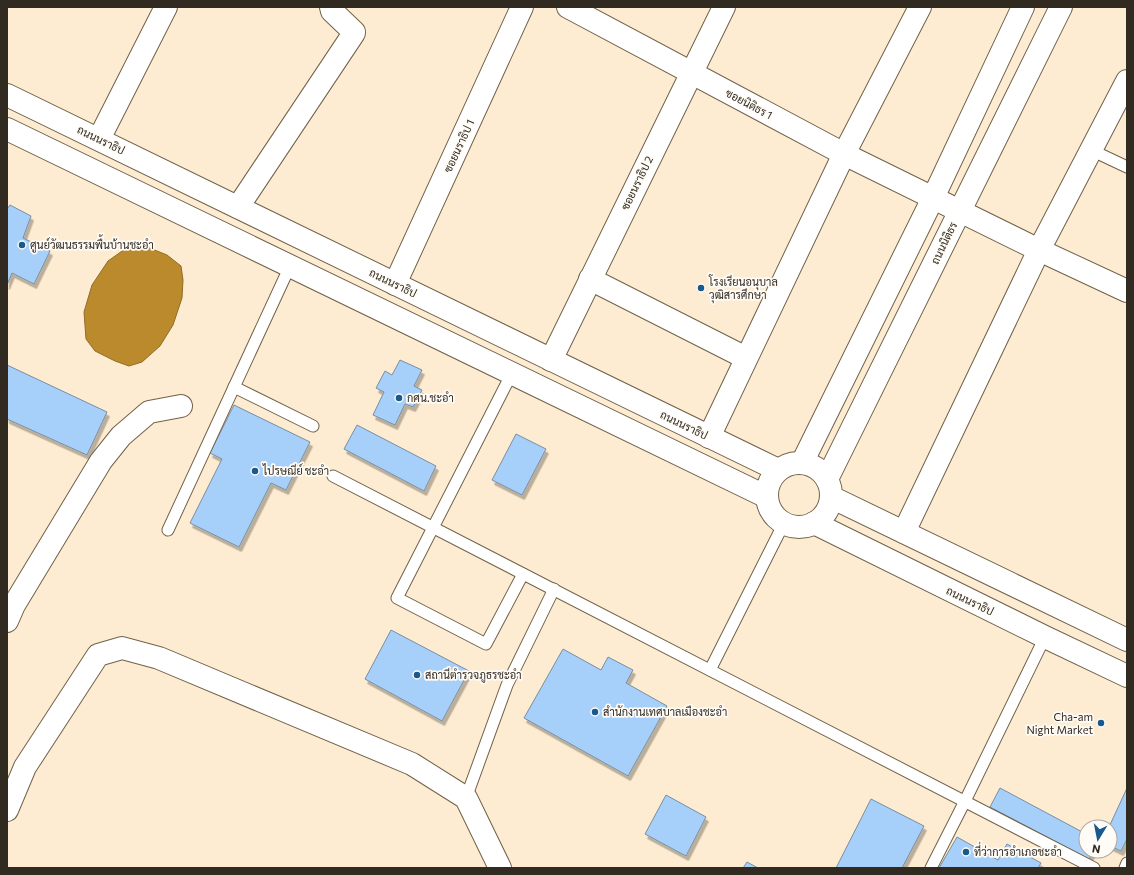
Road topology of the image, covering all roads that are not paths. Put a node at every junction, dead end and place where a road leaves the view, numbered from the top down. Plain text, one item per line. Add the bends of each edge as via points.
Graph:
1 (166, 7) edge
2 (331, 7) edge
3 (522, 7) edge
4 (568, 7) edge
5 (724, 7) edge
6 (920, 7) edge
7 (1023, 7) edge
8 (1061, 7) edge
9 (691, 74) junction
10 (1127, 81) edge
11 (7, 95) edge
12 (7, 129) edge
13 (99, 139) junction
14 (1091, 150) junction
15 (844, 154) junction
16 (1127, 167) edge
17 (933, 198) junction
18 (238, 207) junction
19 (959, 211) junction
20 (1039, 250) junction
21 (348, 261) junction
22 (290, 266) junction
23 (590, 279) junction
24 (395, 284) junction
25 (335, 288) junction
26 (1127, 291) edge
27 (524, 347) junction
28 (746, 358) junction
29 (551, 360) junction
30 (512, 373) junction
31 (234, 387) junction
32 (182, 406) dead end
33 (313, 426) dead end
34 (709, 437) junction
35 (802, 463) junction
36 (778, 470) junction
37 (333, 476) dead end
38 (829, 488) junction
39 (767, 497) junction
40 (784, 523) junction
41 (814, 523) junction
42 (433, 527) junction
43 (168, 530) dead end
44 (904, 532) junction
45 (523, 574) junction
46 (554, 590) junction
47 (1060, 607) junction
48 (7, 621) edge
49 (1044, 638) junction
50 (1127, 640) edge
51 (710, 670) junction
52 (1127, 676) edge
53 (466, 798) junction
54 (965, 801) junction
55 (7, 810) edge
56 (1127, 863) edge
57 (500, 868) edge
58 (931, 868) edge
59 (1094, 868) edge
60 (1125, 868) edge

1 - 13 street
2 - 18 street via 354,34
3 - 24 street, ซอยนราธิป 1
4 - 9 street, ซอยนิติธร 1
5 - 9 street, ซอยนราธิป 2
6 - 15 street
7 - 17 street
8 - 19 street, ถนนนิติธร
9 - 15 street, ซอยนิติธร 1
9 - 23 street, ซอยนราธิป 2
10 - 14 street
11 - 13 street, ถนนนราธิป
12 - 22 street
13 - 18 street, ถนนนราธิป
14 - 16 lane
14 - 20 street
15 - 17 street, ซอยนิติธร 1
15 - 28 street
17 - 19 street, ซอยนิติธร 1
17 - 35 street
18 - 21 street, ถนนนราธิป
19 - 20 street, ซอยนิติธร 1
19 - 38 street, ถนนนิติธร
20 - 26 street, ซอยนิติธร 1
20 - 44 street
21 - 24 street, ถนนนราธิป
21 - 25 street
22 - 25 street
22 - 31 lane
23 - 28 street
23 - 29 street, ซอยนราธิป 2
24 - 27 street, ถนนนราธิป
25 - 30 street
27 - 29 street, ถนนนราธิป
27 - 30 street
28 - 34 street
29 - 34 street, ถนนนราธิป
30 - 39 street
30 - 42 lane
31 - 33 lane
31 - 43 lane
32 - 48 street via 149,412 121,436 101,461 14,605
34 - 36 street, ถนนนราธิป
35 - 36 street via 794,463
35 - 38 street via 816,467 824,474
36 - 39 street via 769,482
37 - 42 lane
38 - 41 street via 830,504 826,513
38 - 44 street
39 - 40 street via 772,513
40 - 41 street via 799,527
40 - 51 lane
41 - 49 street, ถนนนราธิป
42 - 45 lane
42 - 45 lane via 397,598 486,644
44 - 47 street
45 - 46 lane
46 - 51 lane
46 - 53 lane via 507,685
47 - 49 street
47 - 50 street
49 - 52 street, ถนนนราธิป
49 - 54 lane
51 - 54 lane
53 - 55 street via 412,764 159,658 122,648 98,655 25,767
53 - 57 street
54 - 58 lane
54 - 59 lane
56 - 60 lane

